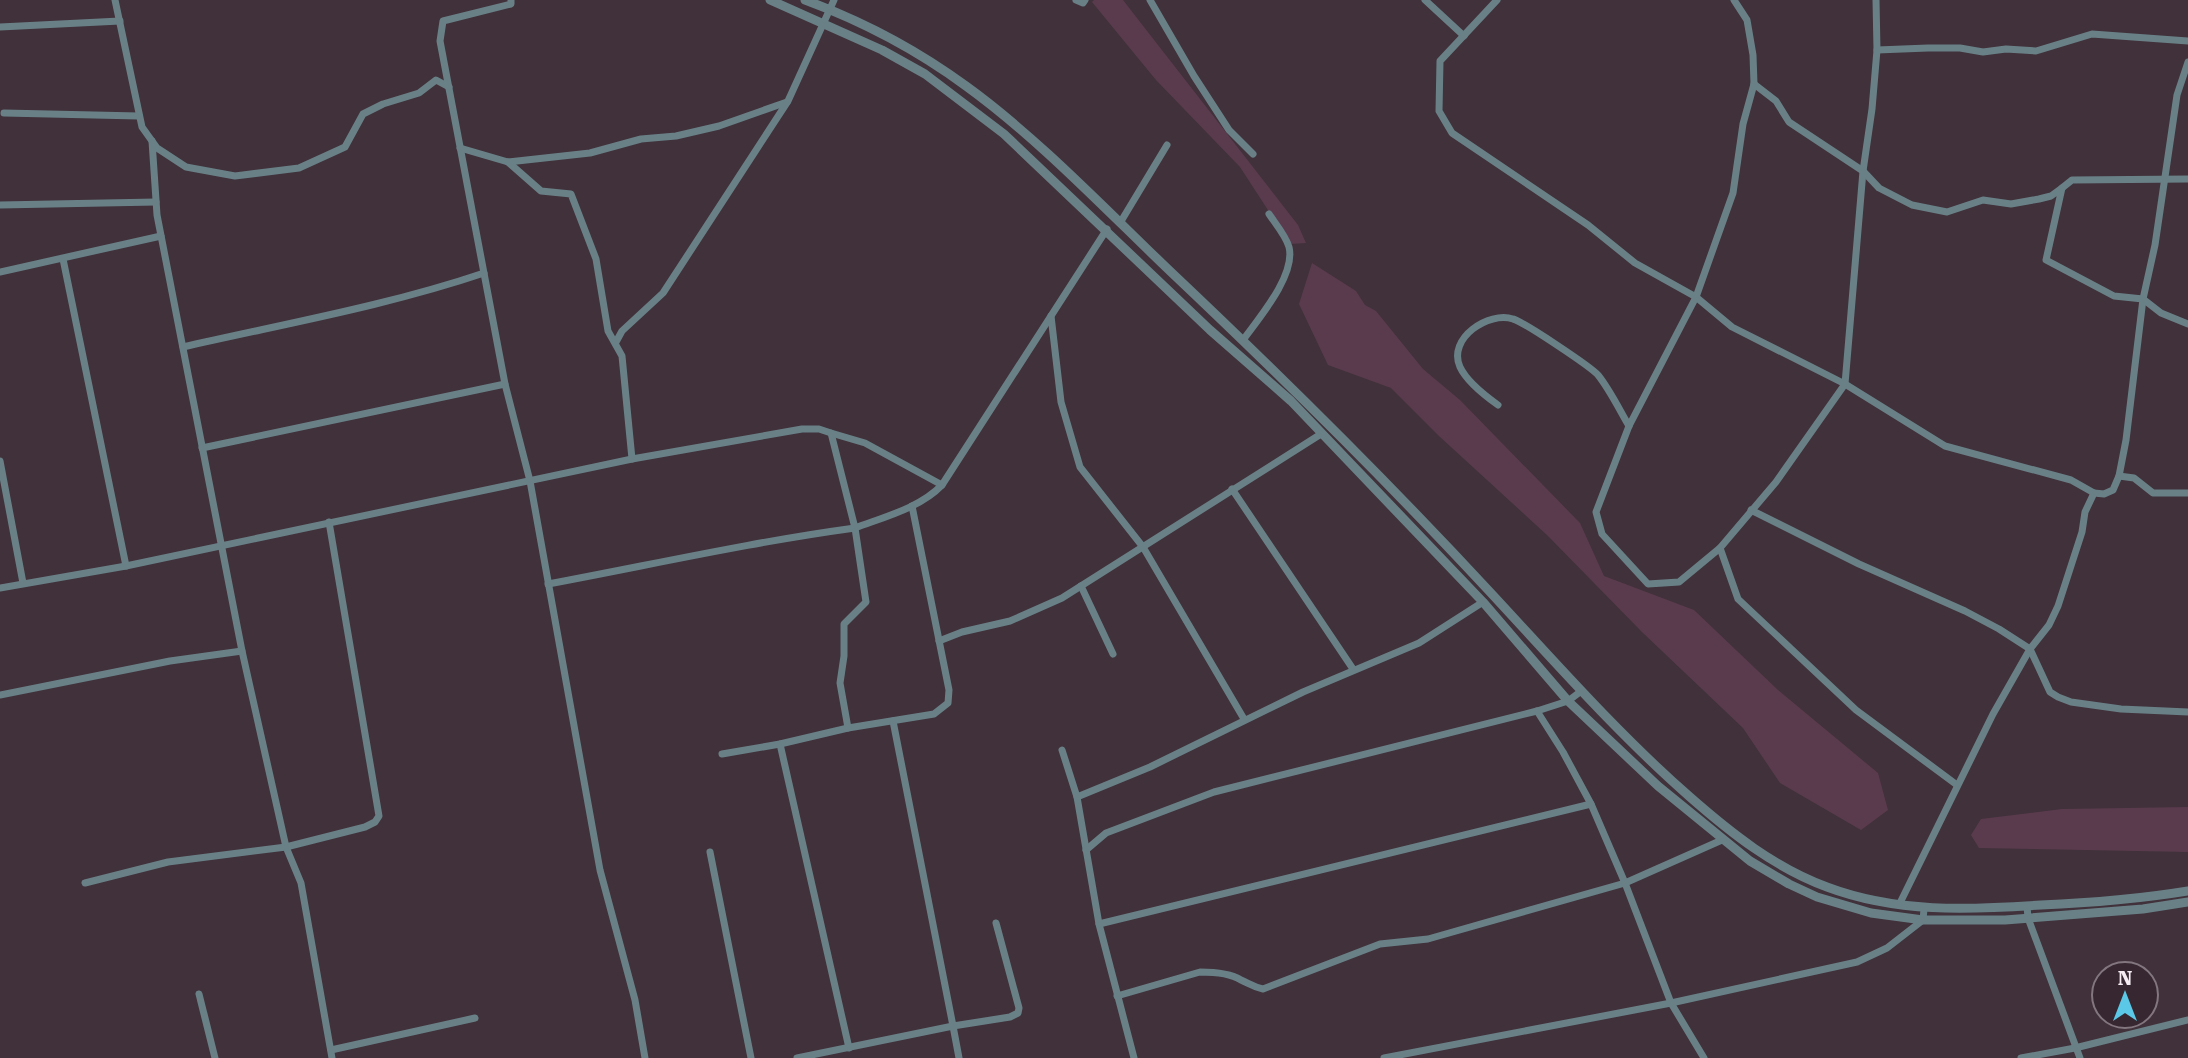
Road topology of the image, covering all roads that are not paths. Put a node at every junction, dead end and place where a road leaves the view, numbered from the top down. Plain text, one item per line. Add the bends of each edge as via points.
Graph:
1 (115, 0) edge
2 (511, 0) edge
3 (770, 0) edge
4 (806, 0) edge
5 (1076, 0) edge
6 (1085, 0) edge
7 (1150, 0) edge
8 (1425, 0) edge
9 (1497, 0) edge
10 (1734, 0) edge
11 (1876, 0) edge
12 (832, 5) edge
13 (120, 21) junction
14 (821, 24) junction
15 (0, 27) edge
16 (1464, 36) junction
17 (2188, 41) edge
18 (1877, 50) junction
19 (2188, 62) edge
20 (1754, 84) junction
21 (449, 88) junction
22 (788, 101) junction
23 (5, 113) dead end
24 (139, 116) junction
25 (152, 141) junction
26 (1167, 145) dead end
27 (460, 148) junction
28 (1253, 154) dead end
29 (508, 162) junction
30 (1863, 171) junction
31 (2163, 178) junction
32 (2188, 178) edge
33 (2062, 188) junction
34 (156, 202) junction
35 (0, 205) edge
36 (1269, 214) dead end
37 (1120, 223) junction
38 (1107, 229) junction
39 (161, 236) junction
40 (63, 259) junction
41 (0, 272) edge
42 (484, 273) junction
43 (1696, 297) junction
44 (2143, 299) junction
45 (1051, 316) junction
46 (2188, 324) edge
47 (1243, 340) junction
48 (616, 342) junction
49 (183, 347) junction
50 (505, 384) junction
51 (1845, 384) junction
52 (1498, 405) dead end
53 (1629, 426) junction
54 (831, 433) junction
55 (1321, 434) junction
56 (202, 448) junction
57 (632, 459) junction
58 (0, 461) edge
59 (2119, 476) junction
60 (530, 481) junction
61 (942, 485) junction
62 (1232, 489) junction
63 (2094, 492) junction
64 (2188, 493) edge
65 (912, 506) junction
66 (1751, 510) junction
67 (329, 522) junction
68 (855, 528) junction
69 (222, 546) junction
70 (1143, 547) junction
71 (1720, 548) junction
72 (126, 566) junction
73 (23, 583) junction
74 (548, 584) junction
75 (1081, 586) junction
76 (0, 588) edge
77 (1483, 602) junction
78 (939, 641) junction
79 (2030, 649) junction
80 (242, 650) junction
81 (1114, 654) dead end
82 (1353, 669) junction
83 (1580, 691) junction
84 (0, 695) edge
85 (1568, 701) junction
86 (1537, 711) junction
87 (2188, 712) edge
88 (1244, 719) junction
89 (893, 721) junction
90 (848, 728) junction
91 (780, 744) junction
92 (1062, 750) dead end
93 (722, 754) dead end
94 (1957, 785) junction
95 (1077, 797) junction
96 (1591, 804) junction
97 (1722, 839) junction
98 (286, 846) junction
99 (1086, 850) junction
100 (710, 852) dead end
101 (85, 883) dead end
102 (1625, 883) junction
103 (2188, 891) edge
104 (2188, 902) edge
105 (1899, 905) junction
106 (2027, 906) junction
107 (1924, 909) junction
108 (2028, 918) junction
109 (1923, 920) junction
110 (996, 923) dead end
111 (1099, 925) junction
112 (199, 994) dead end
113 (1116, 996) junction
114 (1671, 1003) junction
115 (475, 1017) dead end
116 (2188, 1020) edge
117 (953, 1026) junction
118 (849, 1048) junction
119 (2076, 1048) junction
120 (332, 1054) edge
121 (1419, 1054) edge
122 (215, 1058) edge
123 (645, 1058) edge
124 (751, 1058) edge
125 (797, 1058) edge
126 (959, 1058) edge
127 (1135, 1058) edge
128 (1384, 1058) edge
129 (1704, 1058) edge
130 (2021, 1058) edge
131 (2080, 1058) edge

1 - 13 street
2 - 21 street via 511,4 443,22 439,41
3 - 14 street
4 - 12 street
5 - 6 street
7 - 28 street via 1229,130
8 - 16 street
9 - 16 street
10 - 20 street via 1746,20
11 - 18 street
12 - 14 street
12 - 37 street via 970,88
13 - 15 street
13 - 24 street
14 - 22 street
14 - 38 street via 925,74 1004,134
16 - 43 street via 1440,61 1439,111 1452,133 1588,225 1635,263
17 - 18 street via 2092,34 2036,51
18 - 30 street
19 - 31 street via 2176,95
20 - 30 street via 1776,101 1789,122
20 - 43 street via 1733,193
21 - 25 street via 436,80 419,93 363,114 345,147 299,168 235,177 186,166
21 - 27 street
22 - 29 street via 676,136 642,139 590,153
22 - 48 street via 663,293
23 - 24 street
24 - 25 street
25 - 34 street
26 - 37 street
27 - 29 street
27 - 42 street
29 - 48 street via 541,191 571,194 596,259 608,331
30 - 33 street via 1879,188 1912,205 1947,212 1983,201 2011,204 2051,197
30 - 51 street
31 - 32 street
31 - 33 street via 2072,180
31 - 44 street
33 - 44 street via 2046,260 2114,296
34 - 35 street
34 - 39 street
36 - 47 street via 1289,247 1288,271
37 - 47 street
38 - 45 street
38 - 55 street
39 - 40 street
39 - 49 street
40 - 41 street
40 - 72 street
42 - 49 street via 346,312
42 - 50 street
43 - 51 street via 1732,327
43 - 53 street
44 - 46 street
44 - 59 street
45 - 61 street
45 - 70 street via 1061,402 1080,467
47 - 83 street via 1399,497
48 - 57 street via 622,356
49 - 56 street
50 - 56 street
50 - 60 street
51 - 63 street via 1945,446 2070,480
51 - 66 street
52 - 53 street via 1479,391 1461,367 1460,346 1463,337 1484,321 1514,318 1593,369
53 - 71 street via 1596,512 1602,534 1648,584 1679,582
54 - 57 street via 802,429
54 - 61 street via 865,443
54 - 68 street
55 - 62 street
55 - 77 street
56 - 69 street
57 - 60 street
58 - 73 street
59 - 63 street via 2113,490
59 - 64 street via 2134,478 2153,493
60 - 67 street
60 - 74 street
61 - 65 street
62 - 70 street
62 - 82 street
63 - 79 street via 2058,606
65 - 68 street
65 - 78 street
66 - 71 street
66 - 79 street via 1965,611
67 - 69 street
67 - 98 street via 379,816 365,827
68 - 74 street via 764,541
68 - 90 street via 866,602 844,624 840,683
69 - 72 street
69 - 80 street
70 - 75 street
70 - 88 street
71 - 94 street via 1738,599 1856,710
72 - 73 street
73 - 76 street
74 - 123 street via 600,870 635,1000
75 - 78 street via 1010,621
75 - 81 street
77 - 82 street via 1419,643
77 - 85 street
78 - 89 street via 948,703 934,715
79 - 87 street via 2050,692 2058,697 2121,709
79 - 94 street
80 - 84 street
80 - 98 street
82 - 88 street
83 - 85 street
83 - 105 street via 1666,776 1757,851 1824,887
85 - 86 street
85 - 97 street
86 - 96 street
86 - 99 street via 1214,792 1106,833
88 - 95 street via 1150,767
89 - 90 street
89 - 117 street
90 - 91 street
91 - 93 street
91 - 118 street
92 - 95 street
94 - 105 street
95 - 99 street
96 - 102 street
96 - 111 street
97 - 102 street
97 - 109 street via 1750,861 1817,897 1871,913
98 - 101 street via 168,862
98 - 120 street via 301,883
99 - 111 street
100 - 124 street
102 - 113 street via 1428,939 1380,944 1263,989 1240,979 1200,972
102 - 114 street
103 - 106 street
104 - 108 street
105 - 107 street
106 - 107 street
106 - 108 street
107 - 109 street
108 - 109 street
108 - 119 street
109 - 114 street via 1887,948 1857,962
110 - 117 street via 1018,1013
111 - 113 street
112 - 122 street
113 - 127 street
114 - 121 street
114 - 129 street
115 - 120 street
116 - 119 street
117 - 118 street
117 - 126 street
118 - 125 street
119 - 130 street
119 - 131 street
121 - 128 street

